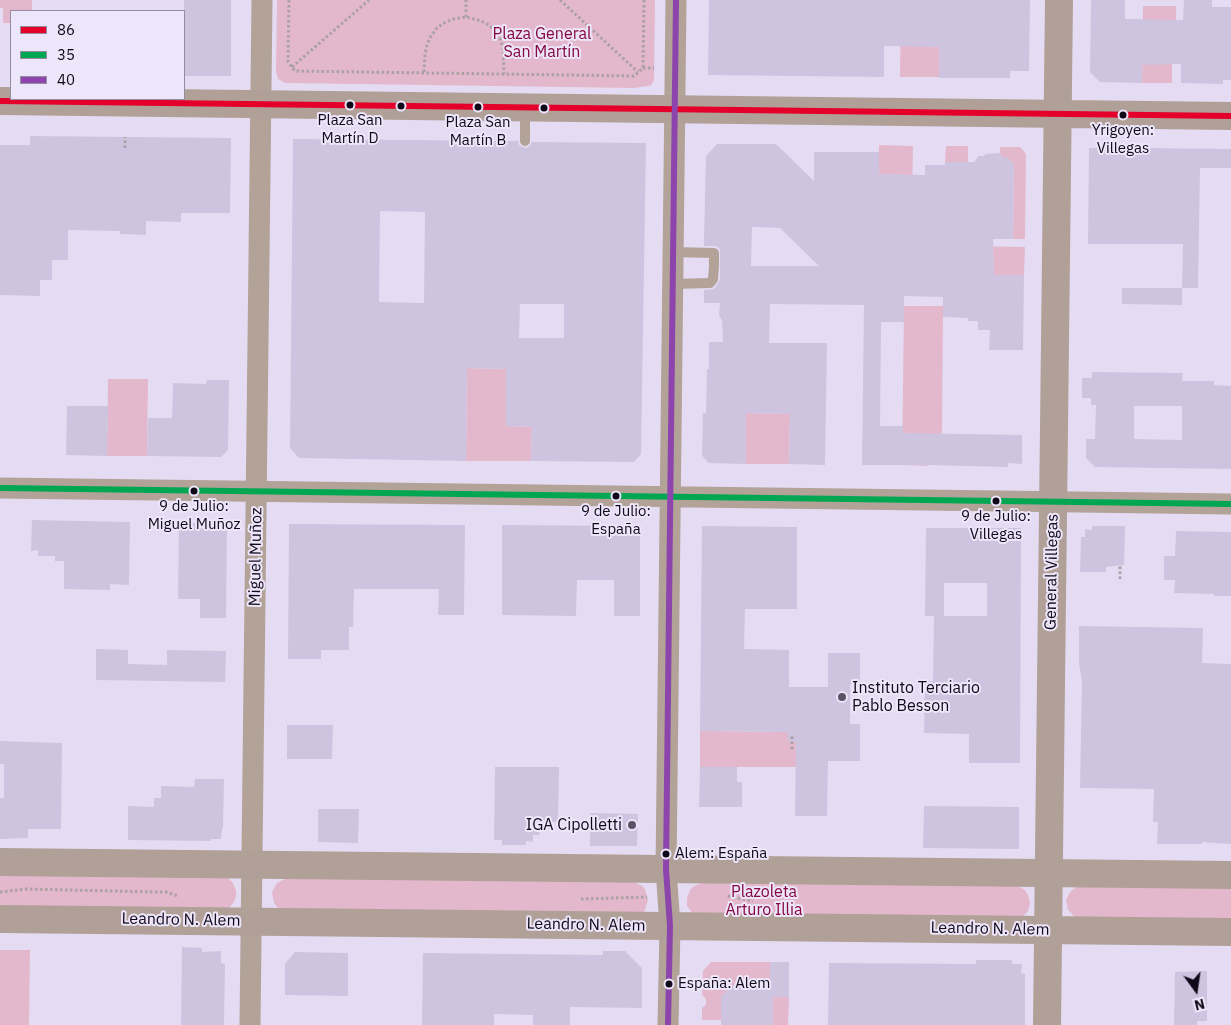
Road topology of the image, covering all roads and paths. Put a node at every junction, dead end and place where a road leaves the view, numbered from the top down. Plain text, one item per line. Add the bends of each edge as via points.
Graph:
1 (262, 0) edge
2 (289, 0) edge
3 (369, 0) edge
4 (466, 0) edge
5 (560, 0) edge
6 (644, 0) edge
7 (676, 0) edge
8 (1059, 0) edge
9 (466, 17) junction
10 (292, 67) junction
11 (643, 68) junction
12 (654, 68) dead end
13 (295, 71) junction
14 (424, 72) junction
15 (638, 72) junction
16 (504, 74) junction
17 (634, 76) junction
18 (295, 77) dead end
19 (634, 82) dead end
20 (0, 101) edge
21 (261, 104) junction
22 (525, 108) junction
23 (675, 109) junction
24 (1058, 114) junction
25 (1231, 116) edge
26 (125, 137) dead end
27 (525, 141) dead end
28 (125, 148) dead end
29 (673, 252) junction
30 (673, 284) junction
31 (0, 488) edge
32 (256, 492) junction
33 (670, 497) junction
34 (1053, 502) junction
35 (1231, 504) edge
36 (1120, 566) dead end
37 (1120, 579) dead end
38 (792, 736) dead end
39 (792, 749) dead end
40 (0, 862) edge
41 (252, 865) junction
42 (666, 869) junction
43 (1048, 873) junction
44 (1231, 875) edge
45 (0, 892) edge
46 (180, 896) dead end
47 (0, 919) edge
48 (251, 921) junction
49 (670, 926) junction
50 (1048, 930) junction
51 (1231, 932) edge
52 (250, 1025) edge
53 (668, 1025) edge
54 (1047, 1025) edge

1 - 21 street, Miguel Muñoz
2 - 10 path via 288,62
3 - 10 path
4 - 9 path
5 - 15 path
6 - 11 path
7 - 23 street
8 - 24 main road, General Villegas
9 - 14 path via 453,19 437,28 427,45
9 - 16 path via 481,21 495,31 503,47
10 - 13 path
11 - 12 path
11 - 15 path
13 - 14 path
13 - 18 path
14 - 16 path
15 - 17 path
16 - 17 path
17 - 19 path
20 - 21 main road
21 - 22 main road
21 - 32 street, Miguel Muñoz
22 - 23 main road
22 - 27 lane
23 - 24 main road
23 - 29 street
24 - 25 main road
24 - 34 main road, General Villegas
26 - 28 path
29 - 30 street
29 - 30 lane via 714,252 710,283
30 - 33 street
31 - 32 street
32 - 33 street
32 - 41 street, Miguel Muñoz
33 - 34 street
33 - 42 street
34 - 35 street
34 - 43 main road, General Villegas
36 - 37 path
38 - 39 path
40 - 41 main road
41 - 42 main road
41 - 48 street, Miguel Muñoz
42 - 43 main road
42 - 49 street
43 - 44 main road
43 - 50 main road, General Villegas
45 - 46 path via 29,889 166,892
47 - 48 main road, Leandro N. Alem
48 - 49 main road, Leandro N. Alem
48 - 52 street, Miguel Muñoz
49 - 50 main road, Leandro N. Alem
49 - 53 street
50 - 51 main road, Leandro N. Alem
50 - 54 main road, General Villegas

